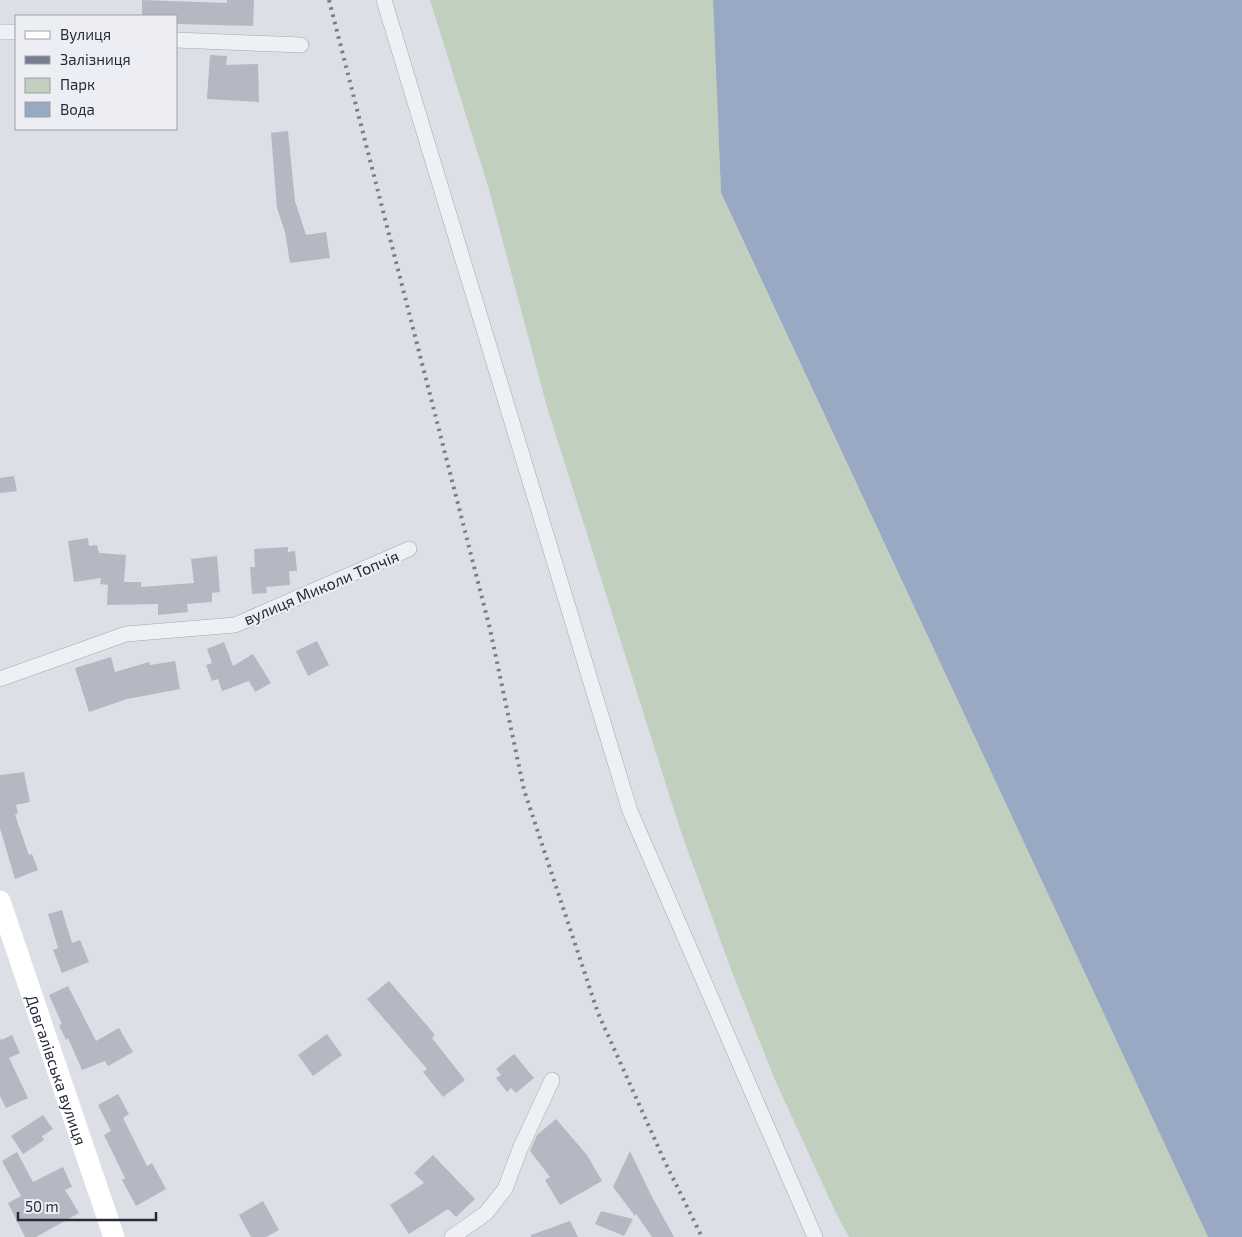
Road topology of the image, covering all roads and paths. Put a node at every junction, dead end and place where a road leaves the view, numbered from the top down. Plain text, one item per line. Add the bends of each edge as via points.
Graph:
1 (384, 0) edge
2 (0, 32) edge
3 (15, 32) edge
4 (178, 40) edge
5 (301, 45) dead end
6 (409, 549) dead end
7 (0, 679) edge
8 (0, 901) edge
9 (552, 1080) dead end
10 (114, 1237) edge
11 (452, 1237) edge
12 (815, 1237) edge

1 - 12 street via 630,811
2 - 3 street
4 - 5 street
6 - 7 street, вулиця Миколи Топчія via 234,625 126,634
8 - 10 street, Довгалівська вулиця
9 - 11 street via 505,1189 486,1213

